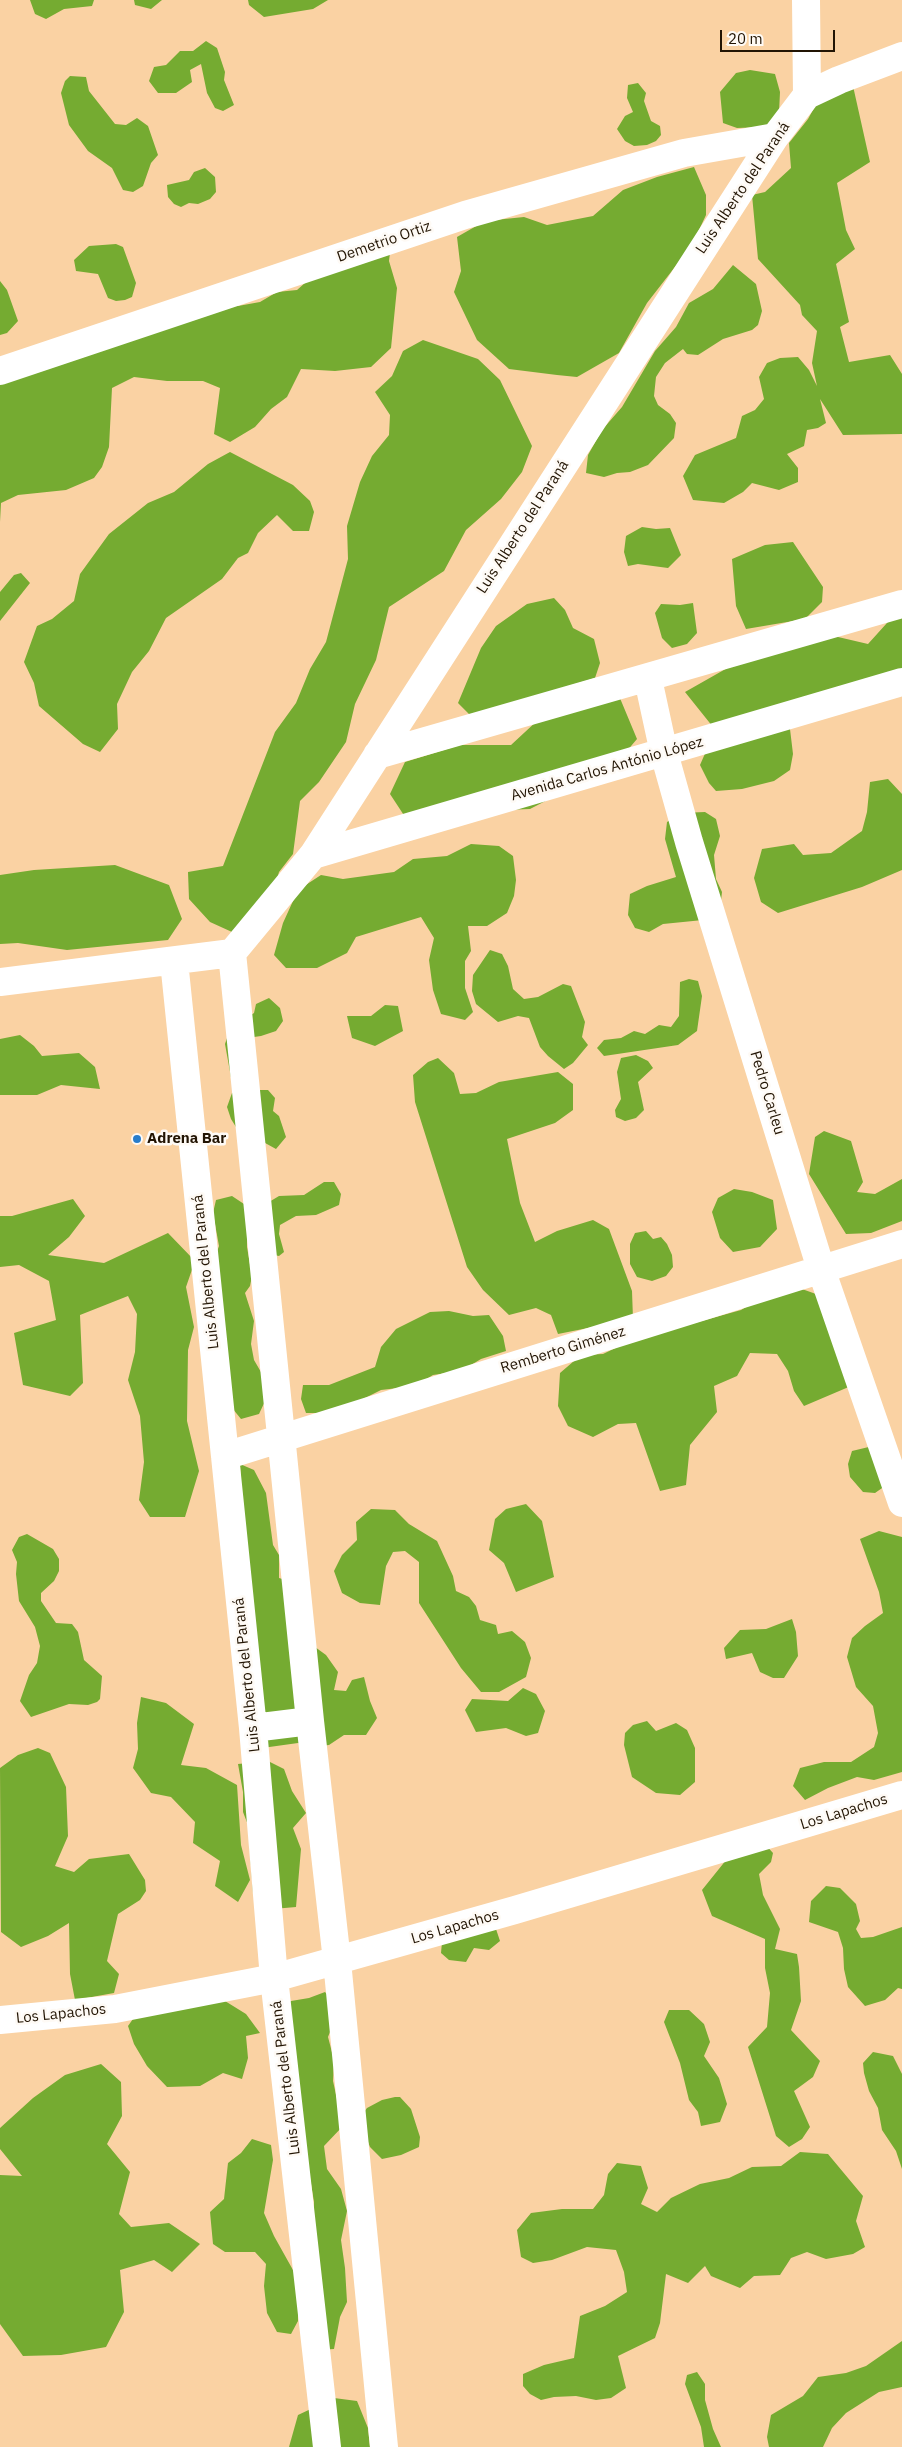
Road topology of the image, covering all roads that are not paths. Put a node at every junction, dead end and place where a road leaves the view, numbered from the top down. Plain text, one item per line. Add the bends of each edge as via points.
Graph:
1 (806, 0) edge
2 (902, 56) edge
3 (807, 96) junction
4 (775, 137) junction
5 (0, 371) edge
6 (902, 604) edge
7 (648, 678) junction
8 (902, 682) edge
9 (664, 753) junction
10 (377, 755) junction
11 (313, 855) junction
12 (232, 953) junction
13 (174, 961) junction
14 (0, 982) edge
15 (902, 1244) edge
16 (821, 1269) junction
17 (281, 1439) junction
18 (225, 1456) junction
19 (902, 1503) edge
20 (310, 1721) junction
21 (253, 1728) junction
22 (902, 1795) edge
23 (337, 1961) junction
24 (274, 1978) junction
25 (0, 2020) edge
26 (327, 2447) edge
27 (384, 2447) edge

1 - 3 street
2 - 3 street, Luis Alberto del Paraná
3 - 4 street, Luis Alberto del Paraná
4 - 5 street, Demetrio Ortiz via 684,154 464,215
4 - 10 street, Luis Alberto del Paraná
6 - 7 street
7 - 9 street, Pedro Carleu
7 - 10 street
8 - 9 street, Avenida Carlos António López
9 - 11 street, Avenida Carlos António López
9 - 16 street, Pedro Carleu
10 - 11 street, Luis Alberto del Paraná
11 - 12 street, Luis Alberto del Paraná
12 - 13 street
12 - 17 street
13 - 14 street
13 - 18 street, Luis Alberto del Paraná
15 - 16 street, Remberto Giménez
16 - 17 street, Remberto Giménez
16 - 19 street, Pedro Carleu
17 - 18 street, Remberto Giménez
17 - 20 street
18 - 21 street, Luis Alberto del Paraná
20 - 21 street
20 - 23 street
21 - 24 street, Luis Alberto del Paraná
22 - 23 street, Los Lapachos
23 - 24 street, Los Lapachos
23 - 27 street
24 - 25 street, Los Lapachos via 115,2008
24 - 26 street, Luis Alberto del Paraná

